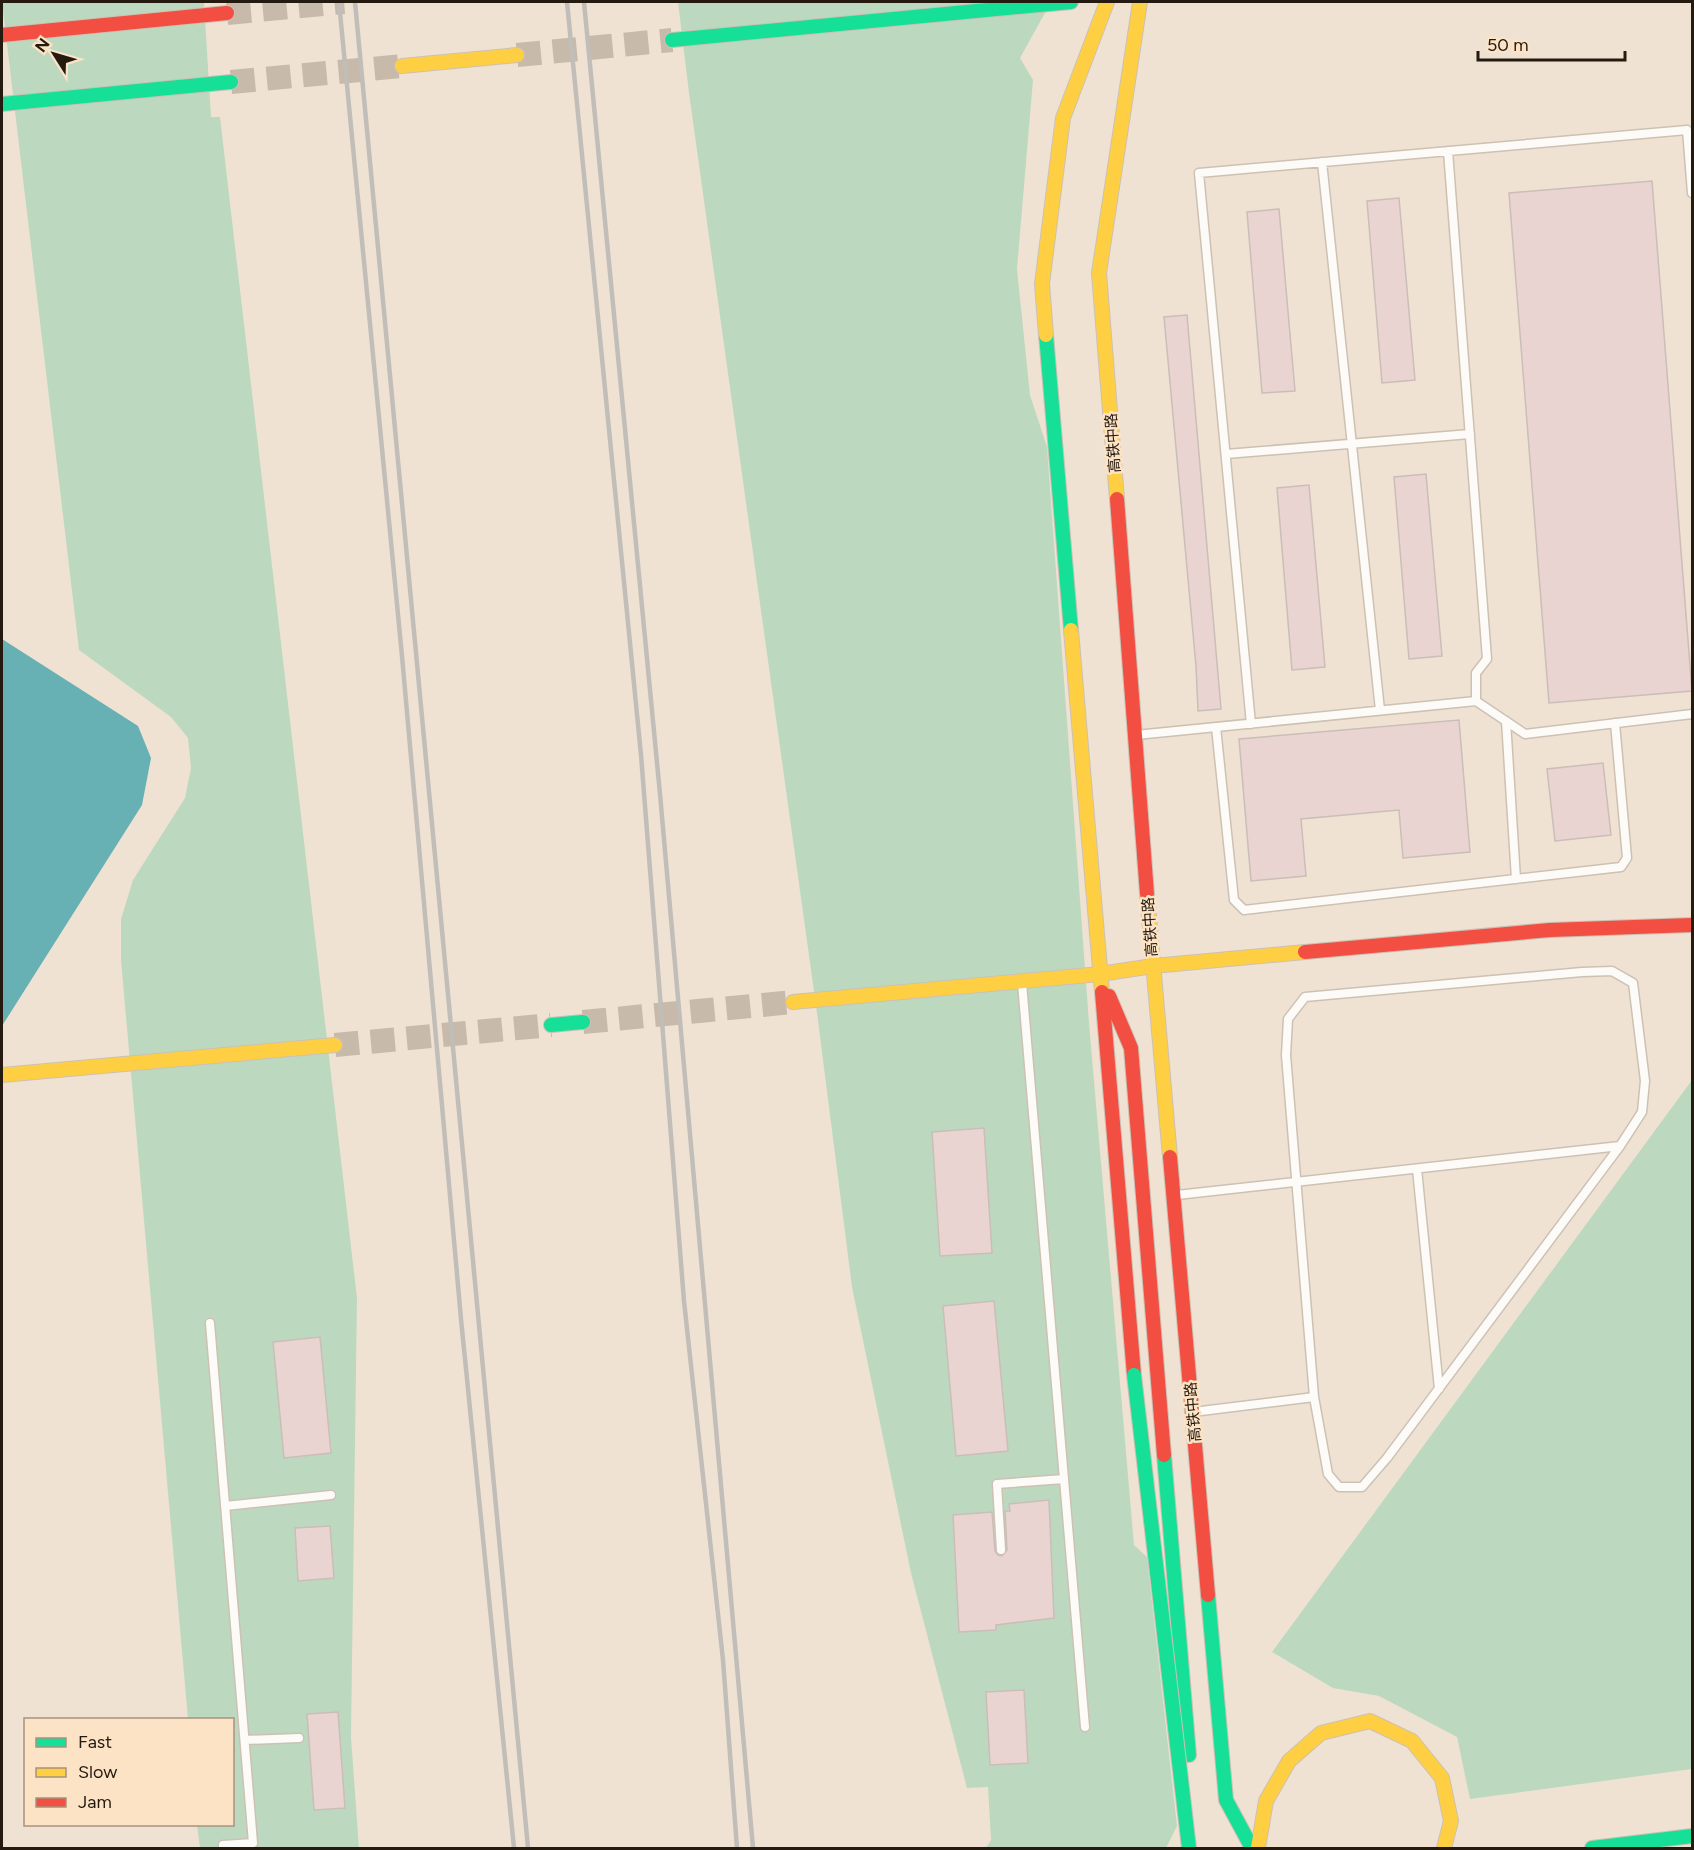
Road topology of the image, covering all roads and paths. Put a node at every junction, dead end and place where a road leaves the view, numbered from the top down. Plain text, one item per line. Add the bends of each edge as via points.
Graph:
1 (1071, 2) edge
2 (1107, 2) edge
3 (1140, 2) edge
4 (227, 13) tunnel mouth
5 (2, 35) edge
6 (672, 40) tunnel mouth
7 (517, 55) tunnel mouth
8 (402, 66) tunnel mouth
9 (231, 82) tunnel mouth
10 (2, 104) edge
11 (1448, 151) junction
12 (1322, 162) junction
13 (1692, 193) edge
14 (1470, 434) junction
15 (1352, 443) junction
16 (1226, 454) junction
17 (1476, 700) junction
18 (1380, 710) junction
19 (1692, 714) edge
20 (1506, 721) junction
21 (1615, 723) junction
22 (1251, 724) junction
23 (1216, 727) junction
24 (1135, 735) junction
25 (1516, 879) junction
26 (1692, 925) edge
27 (1153, 966) junction
28 (1100, 974) junction
29 (1021, 981) junction
30 (793, 1002) tunnel mouth
31 (583, 1022) tunnel mouth
32 (551, 1025) tunnel mouth
33 (335, 1045) tunnel mouth
34 (2, 1075) edge
35 (1620, 1146) junction
36 (1417, 1168) junction
37 (1296, 1182) junction
38 (1174, 1195) junction
39 (210, 1323) dead end
40 (1439, 1389) junction
41 (1314, 1397) junction
42 (1193, 1412) junction
43 (1064, 1479) junction
44 (331, 1495) dead end
45 (225, 1506) junction
46 (1001, 1550) dead end
47 (1085, 1727) dead end
48 (299, 1738) dead end
49 (245, 1740) junction
50 (1692, 1836) edge
51 (223, 1848) edge
52 (1182, 1848) edge
53 (1189, 1848) edge
54 (1252, 1848) edge
55 (1258, 1848) edge
56 (1444, 1848) edge
57 (1592, 1848) edge

1 - 6 main road
2 - 28 main road via 1063,118 1042,284
3 - 24 main road, 高铁中路 via 1099,273
4 - 5 main road
7 - 8 main road
9 - 10 main road
11 - 12 lane
11 - 13 lane via 1687,130
11 - 14 lane
12 - 15 lane
12 - 16 lane via 1199,173
14 - 15 lane
14 - 17 lane via 1487,659 1476,673
15 - 16 lane
15 - 18 lane
16 - 22 lane
17 - 18 lane
17 - 20 lane
18 - 22 lane
19 - 21 lane
20 - 21 lane via 1526,734
20 - 25 lane
21 - 25 lane via 1627,858 1621,867
22 - 23 lane
23 - 24 lane
23 - 25 lane via 1234,900 1244,910
24 - 27 main road, 高铁中路
26 - 27 main road via 1550,930
27 - 28 main road
27 - 38 main road, 高铁中路
28 - 29 main road
28 - 52 main road via 1131,1048 1194,1811
28 - 53 main road, bridge via 1134,1375
29 - 30 main road
29 - 43 lane
31 - 32 main road
33 - 34 main road
35 - 36 lane
35 - 37 lane via 1642,1112 1645,1081 1633,983 1612,971 1305,997 1288,1019 1286,1055
35 - 40 lane
36 - 37 lane
36 - 40 lane
37 - 38 lane
37 - 41 lane
38 - 42 main road, 高铁中路
39 - 45 lane
40 - 41 lane via 1362,1487 1339,1487 1328,1474
41 - 42 lane
42 - 54 main road, 高铁中路 via 1226,1800
43 - 46 lane via 997,1484
43 - 47 lane
44 - 45 lane
45 - 49 lane
48 - 49 lane
49 - 51 lane via 253,1843
50 - 57 main road
55 - 56 main road via 1266,1801 1289,1761 1322,1733 1370,1721 1412,1741 1442,1778 1451,1821

